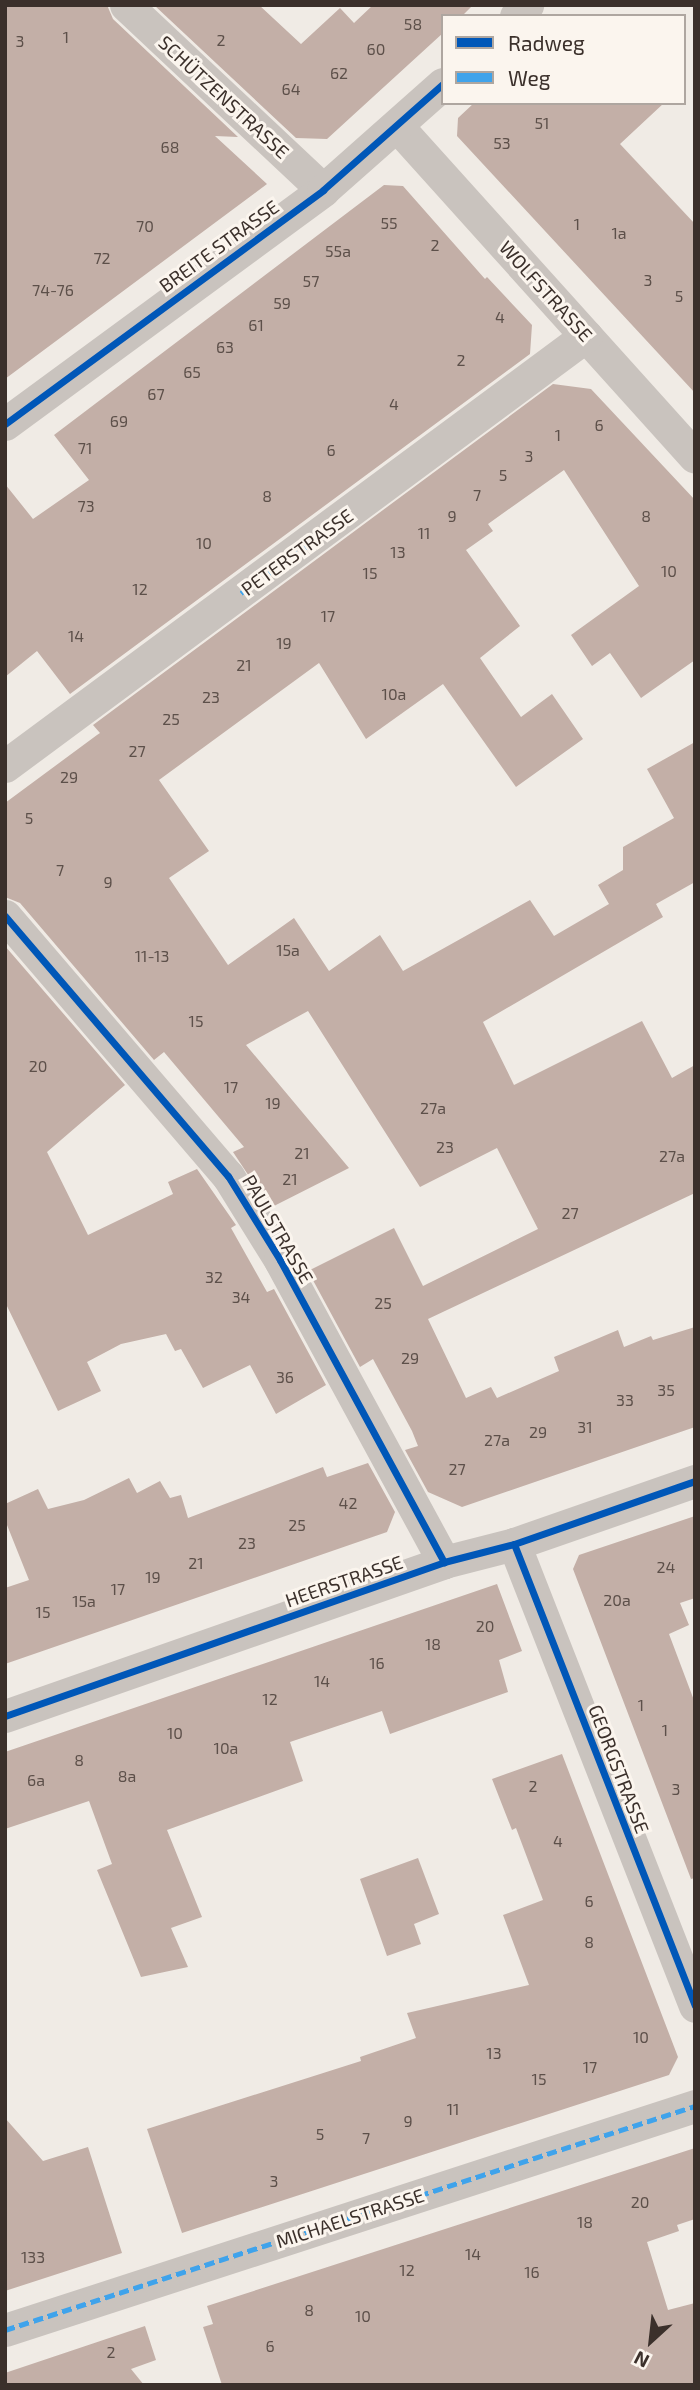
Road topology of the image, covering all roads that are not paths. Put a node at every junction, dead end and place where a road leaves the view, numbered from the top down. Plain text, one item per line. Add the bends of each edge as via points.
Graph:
1 (126, 5) edge
2 (441, 86) edge
3 (397, 126) junction
4 (323, 190) junction
5 (586, 336) junction
6 (5, 424) edge
7 (695, 457) edge
8 (5, 766) edge
9 (5, 916) edge
10 (695, 1480) edge
11 (514, 1544) junction
12 (444, 1562) junction
13 (5, 1716) edge
14 (695, 2006) edge
15 (695, 2106) edge
16 (5, 2330) edge

1 - 4 street, SCHÜTZENSTRASSE
2 - 3 street, BREITE STRASSE
3 - 4 street, BREITE STRASSE
3 - 5 street, WOLFSTRASSE
4 - 6 street, BREITE STRASSE
5 - 7 street, WOLFSTRASSE
5 - 8 street, PETERSTRASSE
9 - 12 street, PAULSTRASSE via 228,1176 280,1260
10 - 11 street, HEERSTRASSE
11 - 12 street, HEERSTRASSE
11 - 14 street, GEORGSTRASSE
12 - 13 street, HEERSTRASSE
15 - 16 street, MICHAELSTRASSE

